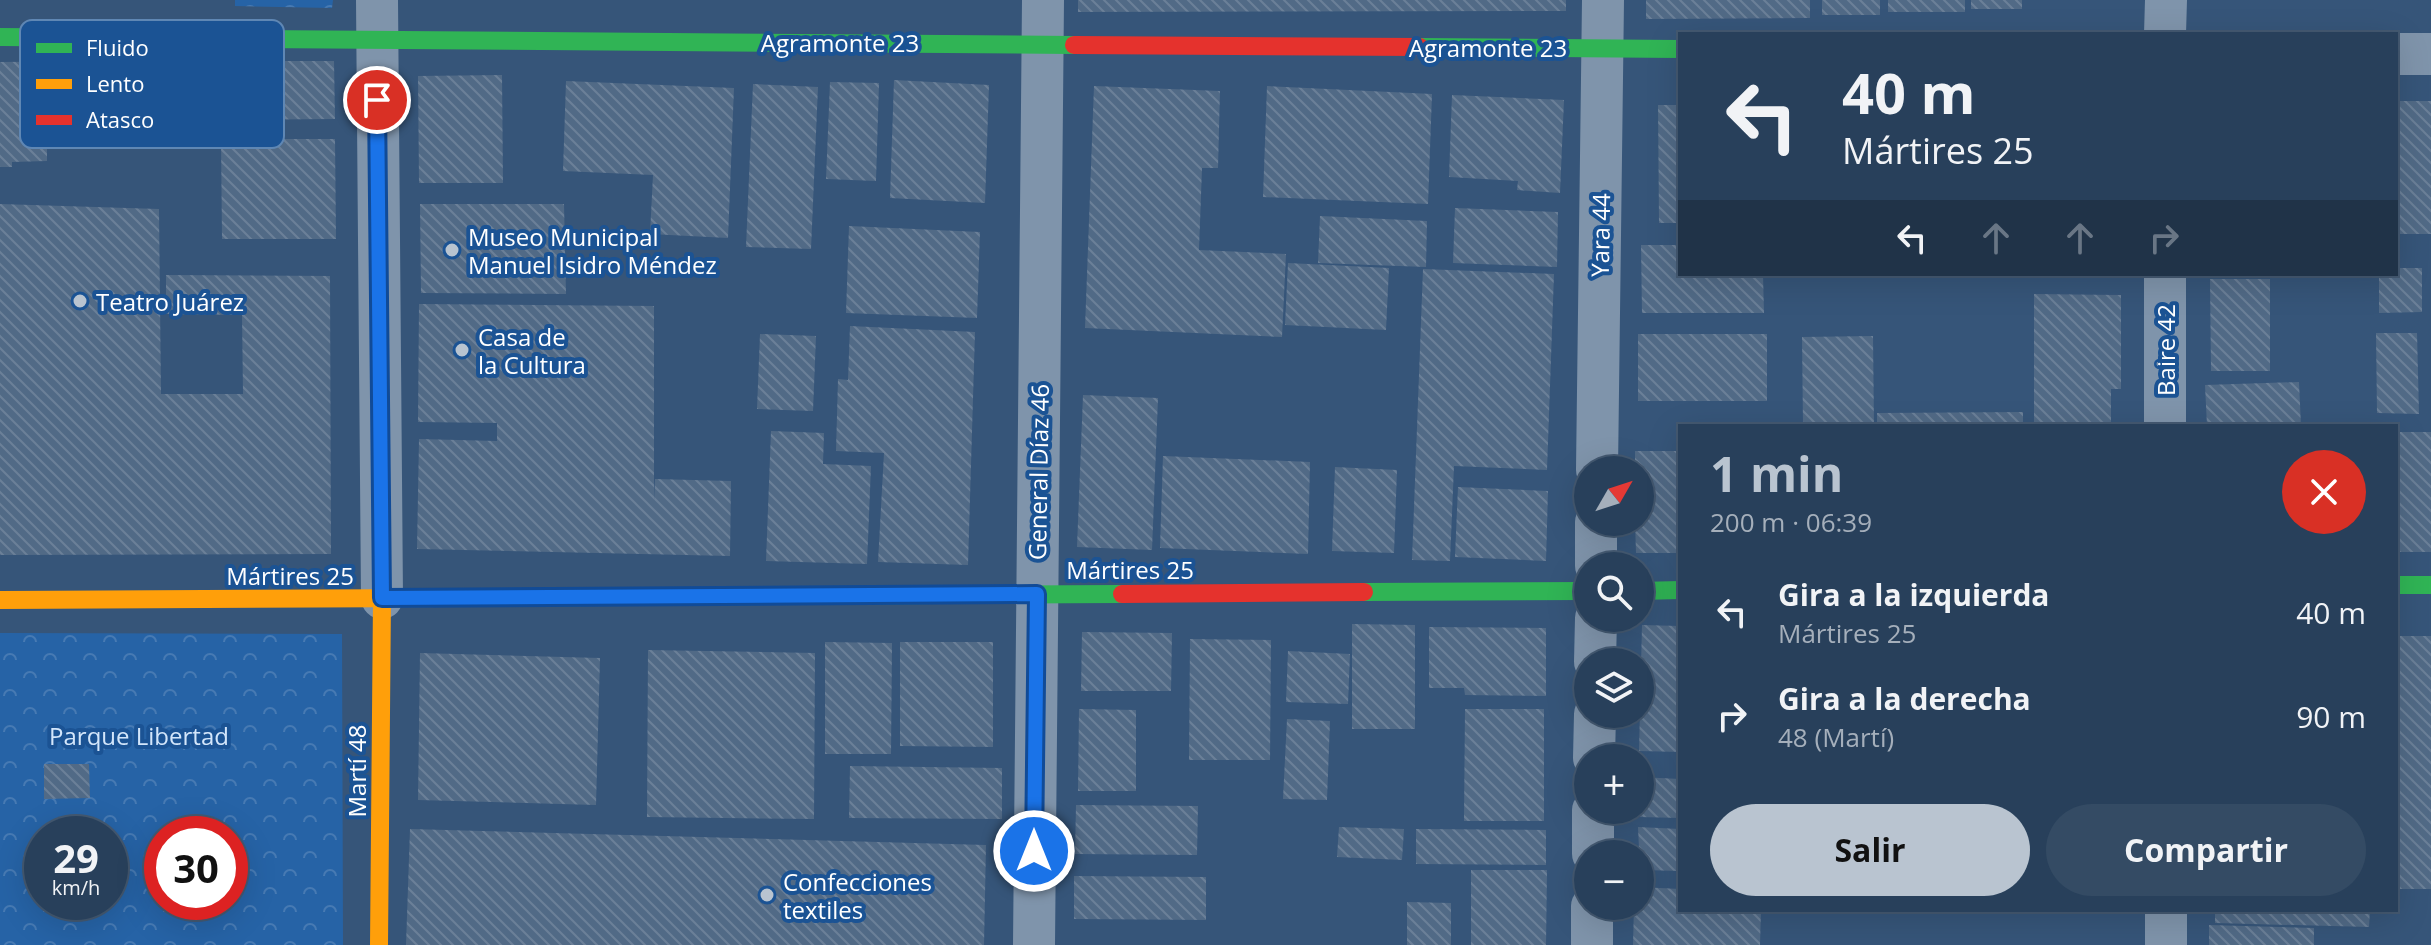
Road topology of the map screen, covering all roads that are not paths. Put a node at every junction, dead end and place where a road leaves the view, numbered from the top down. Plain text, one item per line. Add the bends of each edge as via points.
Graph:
1 (1043, 0) edge
2 (1603, 0) edge
3 (2166, 0) edge
4 (376, 20) edge
5 (284, 24) edge
6 (2165, 32) edge
7 (20, 36) edge
8 (0, 37) edge
9 (1043, 44) junction
10 (1602, 48) junction
11 (1678, 49) edge
12 (2398, 54) edge
13 (2431, 54) edge
14 (2165, 276) edge
15 (2165, 424) edge
16 (1597, 456) edge
17 (2398, 585) edge
18 (2431, 585) edge
19 (1678, 590) edge
20 (1574, 591) edge
21 (1654, 591) edge
22 (1037, 594) junction
23 (382, 598) junction
24 (0, 600) edge
25 (2166, 912) edge
26 (1592, 920) edge
27 (379, 945) edge
28 (1034, 945) edge
29 (1592, 945) edge
30 (2166, 945) edge

1 - 9 street, General Díaz 46
2 - 10 street, Yara 44
3 - 6 street
4 - 5 street, Agramonte 23
4 - 9 street, Agramonte 23
4 - 23 street
7 - 8 street, Agramonte 23
9 - 10 street, Agramonte 23
9 - 22 street, General Díaz 46
10 - 11 street, Agramonte 23
10 - 16 street, Yara 44
12 - 13 street
14 - 15 street, Baire 42
17 - 18 street
19 - 21 street
20 - 22 street, Mártires 25
22 - 23 street, Mártires 25
22 - 28 street, General Díaz 46
23 - 24 street, Mártires 25
23 - 27 street, Martí 48
25 - 30 street
26 - 29 street

